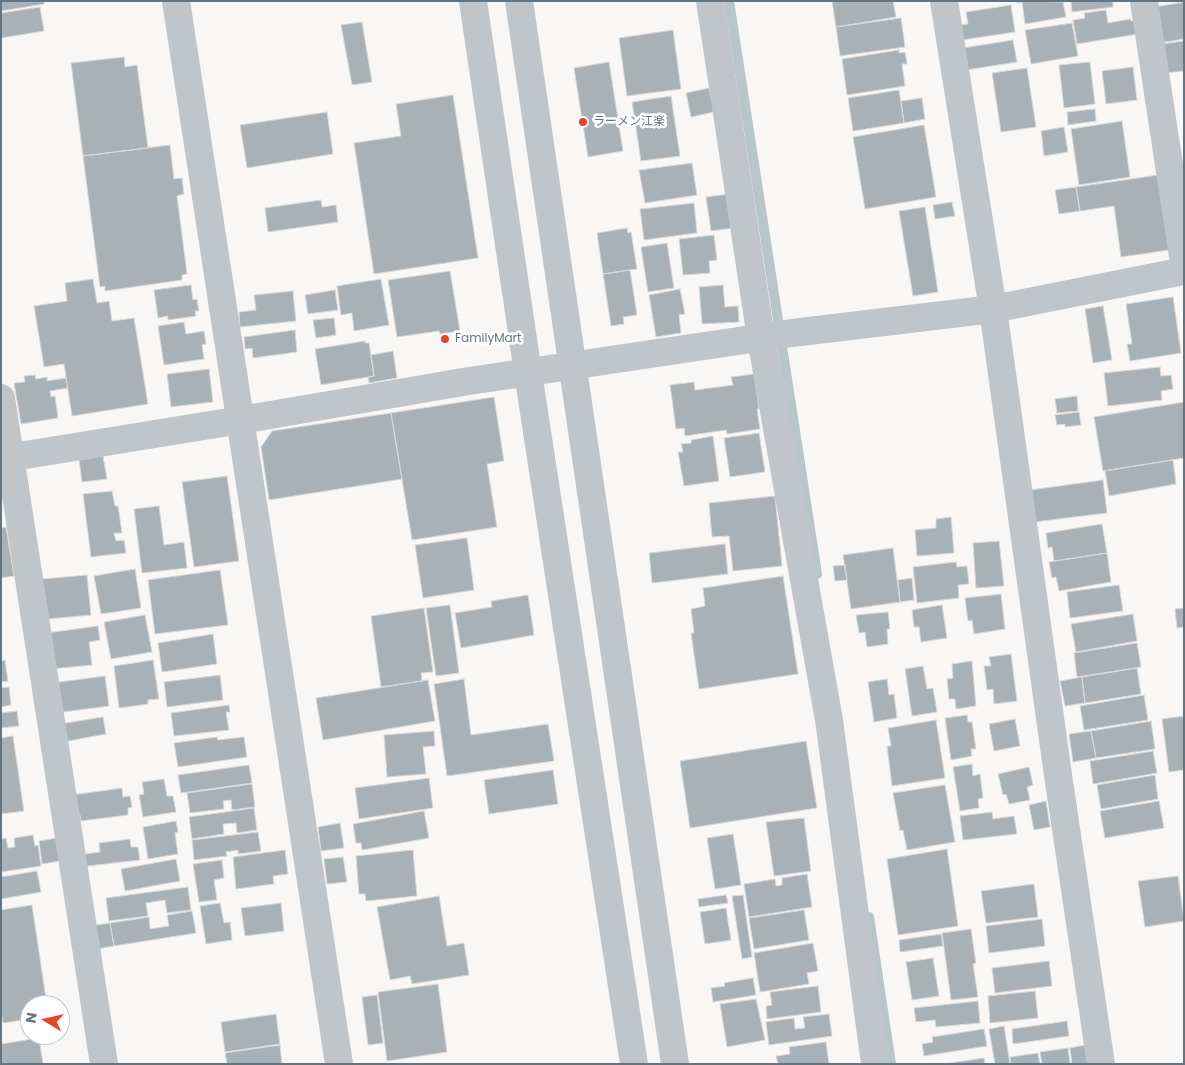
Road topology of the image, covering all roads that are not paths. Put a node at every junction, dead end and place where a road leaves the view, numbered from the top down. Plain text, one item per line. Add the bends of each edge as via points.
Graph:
1 (176, 1) edge
2 (473, 1) edge
3 (519, 1) edge
4 (710, 1) edge
5 (944, 1) edge
6 (1144, 1) edge
7 (1184, 263) edge
8 (1184, 271) edge
9 (993, 309) junction
10 (772, 336) junction
11 (573, 366) junction
12 (528, 373) junction
13 (1, 398) edge
14 (241, 420) junction
15 (6, 458) edge
16 (104, 1064) edge
17 (338, 1064) edge
18 (634, 1064) edge
19 (675, 1064) edge
20 (876, 1064) edge
21 (1101, 1064) edge

1 - 14 street
2 - 12 street
3 - 11 street
4 - 10 street
5 - 9 street
6 - 7 street
8 - 9 street
9 - 10 street
9 - 21 street
10 - 11 street
10 - 20 street
11 - 12 street
11 - 19 street
12 - 14 street
12 - 18 street
13 - 15 street
14 - 15 street
14 - 17 street
15 - 16 street

